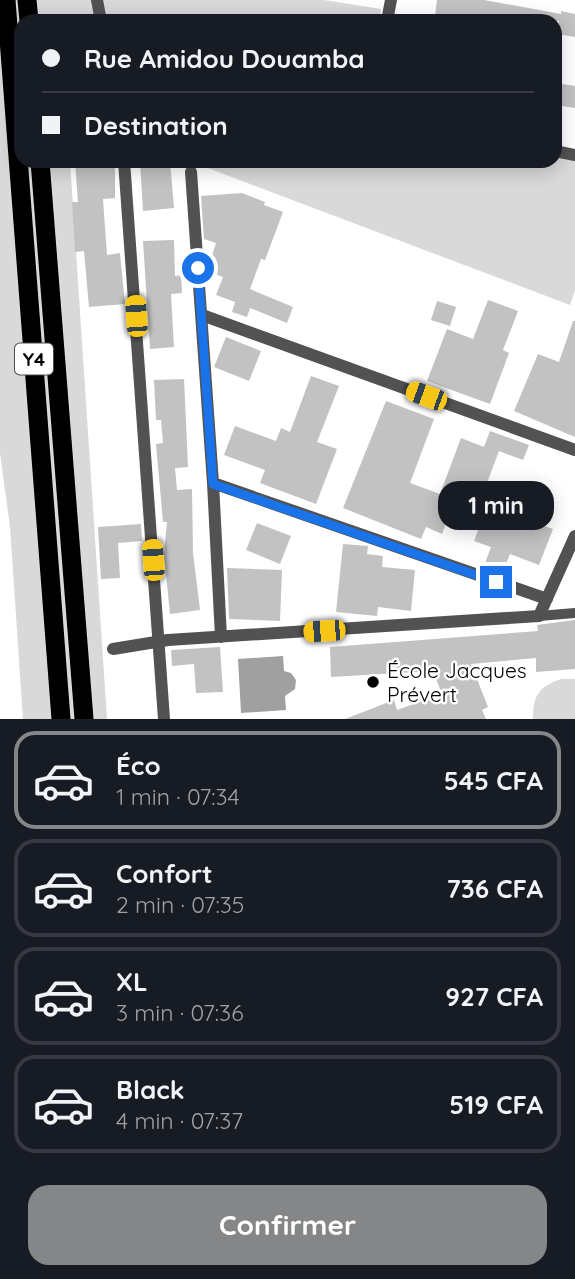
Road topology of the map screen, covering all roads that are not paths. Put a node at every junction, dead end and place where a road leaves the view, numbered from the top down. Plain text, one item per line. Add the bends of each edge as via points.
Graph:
1 (6, 0) edge
2 (14, 105) edge
3 (19, 168) edge
4 (41, 168) edge
5 (125, 168) edge
6 (191, 172) dead end
7 (202, 315) junction
8 (575, 450) edge
9 (213, 484) junction
10 (575, 536) edge
11 (547, 599) junction
12 (575, 613) edge
13 (539, 616) junction
14 (221, 637) junction
15 (159, 640) junction
16 (113, 649) dead end
17 (61, 719) edge
18 (84, 719) edge
19 (164, 719) edge

1 - 2 highway, Y4
3 - 17 highway, Y4
4 - 18 highway, Y4
5 - 15 street
6 - 7 street
7 - 8 street
7 - 9 street
9 - 11 street
9 - 14 street
10 - 11 street
11 - 13 street
12 - 13 street
13 - 14 street
14 - 15 street
15 - 16 street
15 - 19 street

